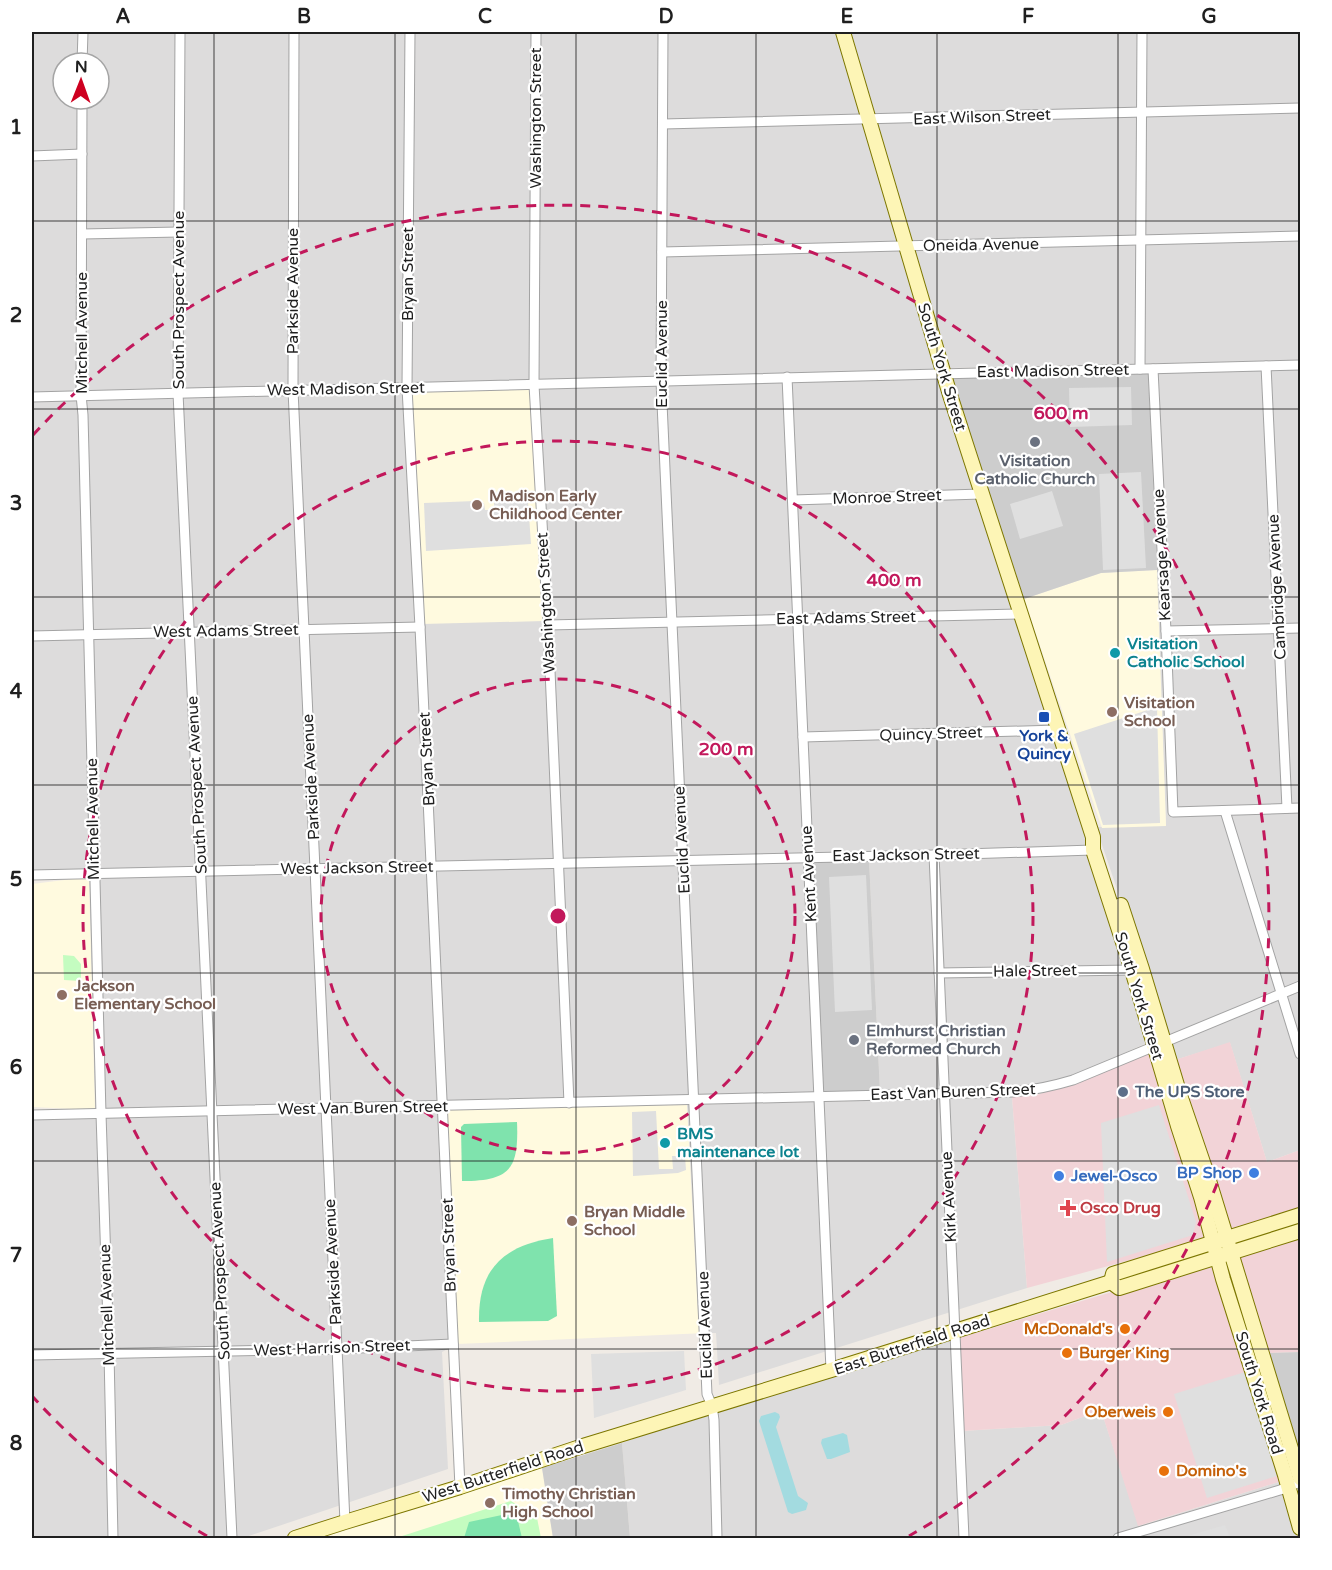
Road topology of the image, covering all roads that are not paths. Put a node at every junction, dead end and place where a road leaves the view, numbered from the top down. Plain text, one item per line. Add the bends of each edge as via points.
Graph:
1 (82, 32) edge
2 (180, 32) edge
3 (294, 32) edge
4 (410, 32) edge
5 (536, 32) edge
6 (663, 32) edge
7 (843, 32) edge
8 (1142, 32) edge
9 (82, 51) edge
10 (1300, 108) edge
11 (82, 111) edge
12 (1142, 113) junction
13 (869, 120) junction
14 (663, 124) junction
15 (82, 154) junction
16 (32, 156) edge
17 (179, 232) junction
18 (82, 234) junction
19 (1300, 236) edge
20 (1141, 241) junction
21 (906, 246) junction
22 (662, 252) junction
23 (1300, 365) edge
24 (1266, 366) junction
25 (1140, 369) junction
26 (1153, 369) junction
27 (944, 374) junction
28 (787, 377) junction
29 (661, 381) junction
30 (534, 385) junction
31 (407, 388) junction
32 (293, 390) junction
33 (178, 393) junction
34 (81, 395) junction
35 (32, 397) edge
36 (981, 494) junction
37 (793, 500) junction
38 (1020, 614) junction
39 (798, 618) junction
40 (672, 621) junction
41 (548, 625) junction
42 (420, 627) junction
43 (1280, 628) junction
44 (1300, 628) edge
45 (304, 630) junction
46 (1166, 631) junction
47 (190, 632) junction
48 (89, 635) junction
49 (32, 636) edge
50 (1058, 730) junction
51 (803, 738) junction
52 (1287, 808) junction
53 (1300, 808) edge
54 (1225, 811) junction
55 (1093, 844) junction
56 (934, 855) junction
57 (809, 858) junction
58 (683, 860) junction
59 (558, 863) junction
60 (432, 866) junction
61 (315, 868) junction
62 (201, 871) junction
63 (95, 874) junction
64 (32, 875) edge
65 (1132, 970) junction
66 (939, 973) junction
67 (1300, 987) edge
68 (1282, 994) junction
69 (1158, 1044) junction
70 (1300, 1054) edge
71 (944, 1094) junction
72 (819, 1096) junction
73 (694, 1099) junction
74 (569, 1103) junction
75 (443, 1106) junction
76 (326, 1109) junction
77 (212, 1111) junction
78 (101, 1114) junction
79 (32, 1115) edge
80 (1219, 1211) junction
81 (1300, 1215) edge
82 (1258, 1228) junction
83 (1300, 1231) edge
84 (1221, 1240) junction
85 (1232, 1253) junction
86 (1218, 1257) junction
87 (1186, 1267) junction
88 (1223, 1279) junction
89 (1111, 1282) junction
90 (955, 1331) junction
91 (453, 1344) junction
92 (337, 1349) junction
93 (223, 1352) junction
94 (109, 1353) junction
95 (32, 1355) edge
96 (831, 1370) junction
97 (712, 1406) junction
98 (1297, 1482) edge
99 (460, 1487) junction
100 (345, 1521) junction
101 (1300, 1528) edge
102 (1130, 1537) edge
103 (113, 1539) edge
104 (232, 1539) edge
105 (295, 1539) edge
106 (717, 1539) edge
107 (964, 1539) edge
108 (1118, 1539) edge

1 - 9 street
2 - 17 street, South Prospect Avenue
3 - 32 street, Parkside Avenue
4 - 31 street, Bryan Street
5 - 30 street, Washington Street
6 - 14 street, Euclid Avenue
7 - 13 main road, South York Street
8 - 12 street
10 - 12 street, East Wilson Street
11 - 15 street, Mitchell Avenue
12 - 13 street, East Wilson Street
12 - 20 street
13 - 14 street, East Wilson Street
13 - 21 main road, South York Street
14 - 22 street, Euclid Avenue
15 - 16 street
15 - 18 street, Mitchell Avenue
17 - 18 street
17 - 33 street, South Prospect Avenue
18 - 34 street, Mitchell Avenue
19 - 20 street, Oneida Avenue
20 - 21 street, Oneida Avenue
20 - 25 street
21 - 22 street, Oneida Avenue
21 - 27 main road, South York Street
22 - 29 street, Euclid Avenue
23 - 24 street, East Madison Street
24 - 26 street, East Madison Street
24 - 43 street, Cambridge Avenue
25 - 26 street, East Madison Street
25 - 27 street, East Madison Street
26 - 46 street, Kearsage Avenue
27 - 28 street, East Madison Street
27 - 36 main road, South York Street
28 - 29 street, East Madison Street
28 - 37 street, Kent Avenue
29 - 30 street, West Madison Street
29 - 40 street, Euclid Avenue
30 - 31 street, West Madison Street
30 - 41 street, Washington Street
31 - 32 street, West Madison Street
31 - 42 street, Bryan Street
32 - 33 street, West Madison Street
32 - 45 street, Parkside Avenue
33 - 34 street, West Madison Street
33 - 47 street, South Prospect Avenue
34 - 35 street, West Madison Street
34 - 48 street, Mitchell Avenue
36 - 37 street, Monroe Street
36 - 38 main road, South York Street
37 - 39 street, Kent Avenue
38 - 39 street, East Adams Street
38 - 50 main road, South York Street
39 - 40 street, East Adams Street
39 - 51 street, Kent Avenue
40 - 41 street
40 - 58 street, Euclid Avenue
41 - 59 street, Washington Street
42 - 45 street, West Adams Street
42 - 60 street, Bryan Street
43 - 44 street
43 - 46 street
43 - 52 street, Cambridge Avenue
45 - 47 street, West Adams Street
45 - 61 street, Parkside Avenue
46 - 54 street, Kearsage Avenue via 1173,812
47 - 48 street, West Adams Street
47 - 62 street, South Prospect Avenue
48 - 49 street, West Adams Street
48 - 63 street, Mitchell Avenue
50 - 51 street, Quincy Street
50 - 55 main road, South York Street
51 - 57 street, Kent Avenue
52 - 53 street
52 - 54 street
54 - 68 street
55 - 56 street, East Jackson Street
55 - 65 main road, South York Street
55 - 69 main road, South York Street via 1101,848 1142,969
56 - 57 street, East Jackson Street
56 - 66 street, Kirk Avenue
57 - 58 street, East Jackson Street
57 - 72 street, Kent Avenue
58 - 59 street, West Jackson Street
58 - 73 street, Euclid Avenue
59 - 60 street, West Jackson Street
59 - 74 street, Washington Street
60 - 61 street, West Jackson Street
60 - 75 street, Bryan Street
61 - 62 street, West Jackson Street
61 - 76 street, Parkside Avenue
62 - 63 street, West Jackson Street
62 - 77 street, South Prospect Avenue
63 - 64 street, West Jackson Street
63 - 78 street, Mitchell Avenue
65 - 66 street, Hale Street
65 - 69 main road, South York Street
66 - 71 street, Kirk Avenue
67 - 68 street, East Van Buren Street
68 - 69 street, East Van Buren Street
68 - 70 street
69 - 71 street, East Van Buren Street via 1052,1086 1013,1092
69 - 80 main road, South York Street
69 - 84 main road, South York Street via 1202,1197
71 - 72 street, East Van Buren Street
71 - 90 street, Kirk Avenue
72 - 73 street, East Van Buren Street
72 - 96 street, Kent Avenue
73 - 74 street, West Van Buren Street
73 - 97 street, Euclid Avenue via 707,1394
74 - 75 street, West Van Buren Street
75 - 76 street, West Van Buren Street
75 - 91 street, Bryan Street
76 - 77 street, West Van Buren Street
76 - 92 street, Parkside Avenue
77 - 78 street, West Van Buren Street
77 - 93 street, South Prospect Avenue
78 - 79 street, West Van Buren Street
78 - 94 street, Mitchell Avenue
80 - 82 main road via 1232,1222
80 - 84 main road, South York Street
81 - 82 main road, East Butterfield Road
82 - 84 main road, East Butterfield Road
83 - 85 main road, East Butterfield Road
84 - 85 main road, South York Road
84 - 86 main road, South York Street
84 - 89 main road, East Butterfield Road via 1113,1274
85 - 86 main road, East Butterfield Road
85 - 98 main road, South York Road
86 - 87 main road, East Butterfield Road
86 - 88 main road, South York Road
87 - 88 main road
87 - 89 main road, East Butterfield Road via 1119,1288
88 - 98 main road, South York Road
89 - 90 main road, East Butterfield Road
90 - 96 main road, East Butterfield Road
90 - 107 street, Kirk Avenue
91 - 92 street, West Harrison Street
91 - 99 street, Bryan Street
92 - 93 street, West Harrison Street
92 - 100 street, Parkside Avenue
93 - 94 street, West Harrison Street
93 - 104 street, South Prospect Avenue
94 - 95 street, West Harrison Street
94 - 103 street, Mitchell Avenue
96 - 97 main road, East Butterfield Road
97 - 99 main road, West Butterfield Road
97 - 106 street, Euclid Avenue
98 - 101 main road, South York Road
98 - 102 street
99 - 100 main road, West Butterfield Road
100 - 105 main road, West Butterfield Road
102 - 108 street

